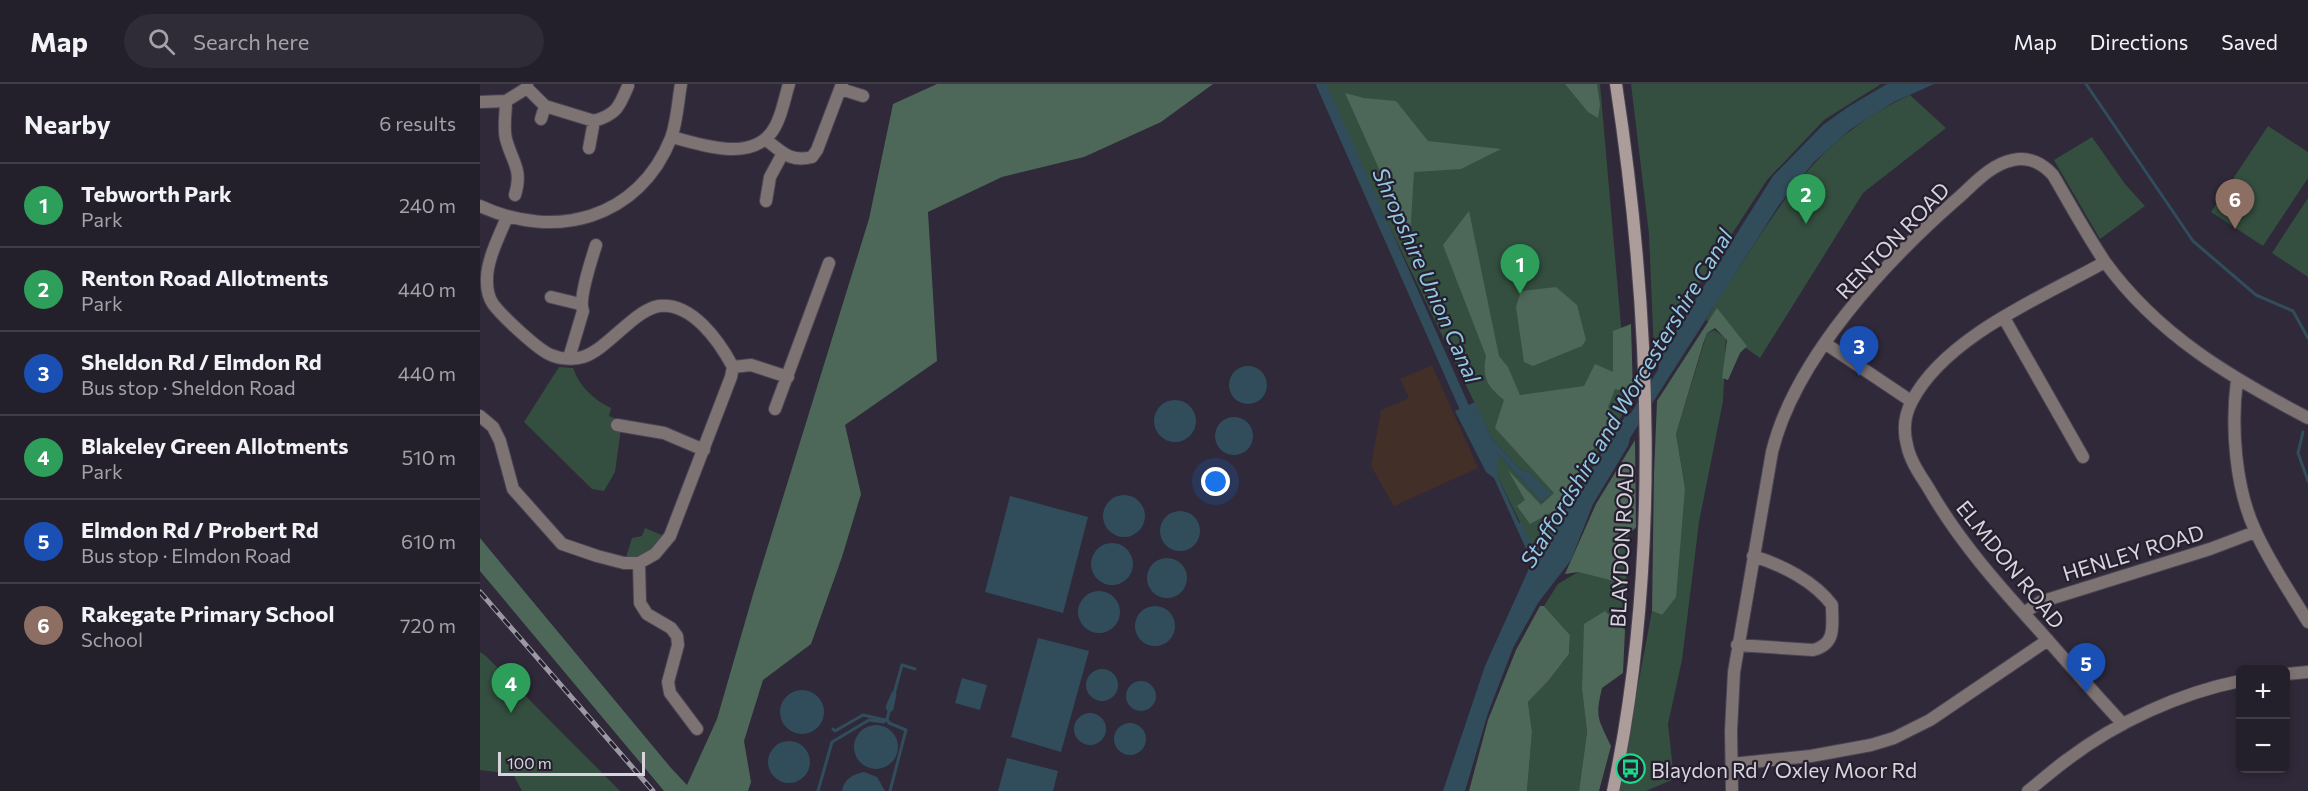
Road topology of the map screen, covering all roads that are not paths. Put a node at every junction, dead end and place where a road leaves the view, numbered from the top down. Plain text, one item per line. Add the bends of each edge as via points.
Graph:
1 (681, 84) edge
2 (789, 84) edge
3 (1616, 84) edge
4 (527, 86) edge
5 (629, 86) edge
6 (842, 86) edge
7 (863, 96) dead end
8 (506, 101) junction
9 (480, 102) edge
10 (545, 106) junction
11 (541, 119) dead end
12 (594, 121) junction
13 (672, 137) junction
14 (765, 139) junction
15 (590, 148) dead end
16 (783, 153) junction
17 (515, 195) dead end
18 (766, 201) dead end
19 (480, 206) edge
20 (507, 217) junction
21 (596, 245) dead end
22 (2105, 262) junction
23 (829, 263) dead end
24 (551, 297) dead end
25 (580, 304) junction
26 (2004, 318) junction
27 (1826, 344) junction
28 (569, 358) junction
29 (732, 367) junction
30 (788, 377) junction
31 (2237, 380) junction
32 (1911, 401) junction
33 (775, 409) dead end
34 (480, 416) edge
35 (2308, 418) edge
36 (616, 425) dead end
37 (704, 450) junction
38 (2083, 457) dead end
39 (2255, 532) junction
40 (1753, 556) junction
41 (639, 563) junction
42 (2024, 613) junction
43 (2308, 622) edge
44 (2048, 640) junction
45 (1737, 645) junction
46 (2308, 672) edge
47 (2290, 674) edge
48 (2236, 682) edge
49 (2122, 724) junction
50 (697, 729) dead end
51 (1732, 764) junction
52 (1613, 791) edge
53 (1732, 791) edge
54 (2028, 791) edge

1 - 13 street
2 - 14 street via 778,119
3 - 52 street, BLAYDON ROAD via 1631,192 1642,341 1645,455 1638,632
4 - 8 street
4 - 10 street
5 - 12 street via 613,114
6 - 7 street
6 - 16 street via 812,157 796,160
8 - 9 street
8 - 17 street via 506,139 519,162
10 - 11 street
10 - 12 street
12 - 15 street
13 - 14 street via 729,150
13 - 20 street via 647,180 625,198 589,217 559,223
14 - 16 street
16 - 18 street via 771,177
19 - 20 street
20 - 28 street via 490,262 486,281 489,296 534,344 549,355
21 - 25 street
22 - 26 street, ELMDON ROAD
22 - 27 street, RENTON ROAD via 2054,175 2035,162 2013,159 1985,175 1892,261
22 - 31 street, RENTON ROAD via 2160,323
23 - 30 street
24 - 25 street
25 - 28 street via 583,311
26 - 32 street, ELMDON ROAD via 1956,350 1928,377
26 - 38 street
27 - 32 street
27 - 40 street, RENTON ROAD via 1778,428
28 - 29 street via 594,352 659,306 693,316
29 - 30 street via 751,364
29 - 37 street
30 - 33 street
31 - 35 street, RENTON ROAD
31 - 39 street via 2236,441 2241,490
32 - 42 street, ELMDON ROAD via 1905,436 1915,465 1964,543
34 - 41 street via 493,427 500,441 513,489 562,544 624,563
36 - 37 street via 664,433
37 - 41 street via 670,536 655,554
39 - 42 street, HENLEY ROAD via 2040,602
39 - 43 street
40 - 45 street, RENTON ROAD
40 - 45 street via 1782,567 1824,594 1832,604 1831,636 1822,647 1813,650
41 - 50 street via 640,603 647,614 677,636 668,682 670,693
42 - 44 street, ELMDON ROAD
44 - 49 street, ELMDON ROAD
44 - 51 street via 1930,720 1894,738 1820,754
45 - 51 street, RENTON ROAD
46 - 47 street
48 - 49 street via 2193,694
49 - 54 street via 2067,759
51 - 53 street, RENTON ROAD

